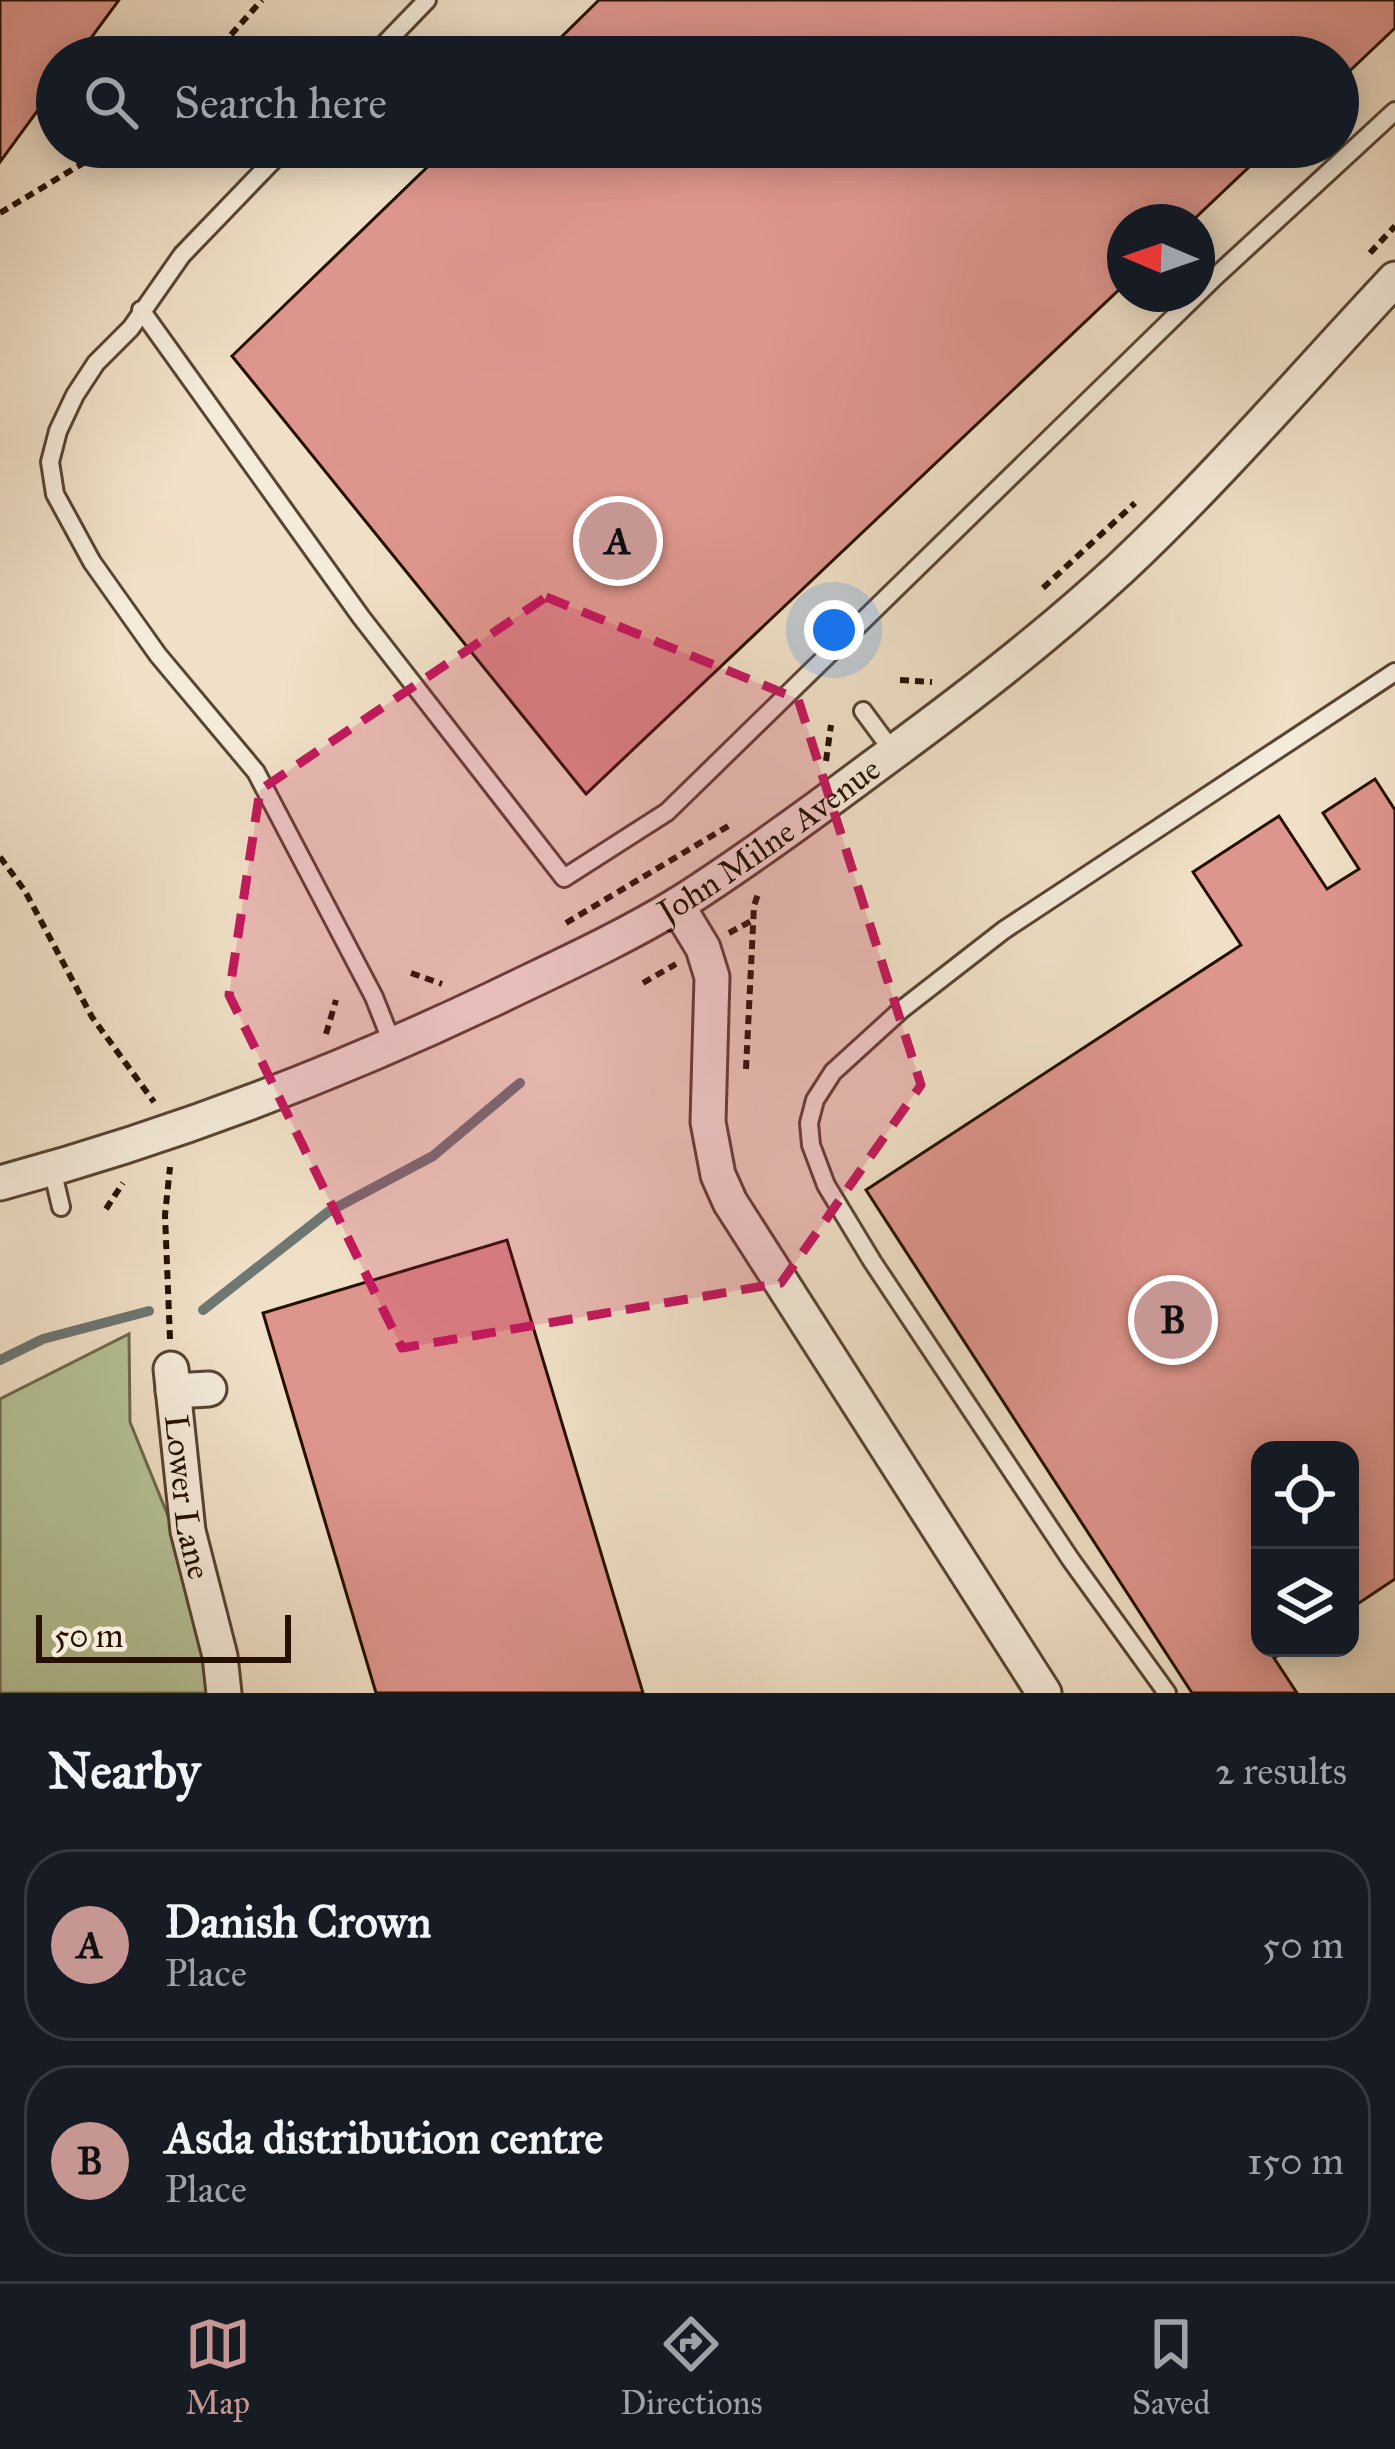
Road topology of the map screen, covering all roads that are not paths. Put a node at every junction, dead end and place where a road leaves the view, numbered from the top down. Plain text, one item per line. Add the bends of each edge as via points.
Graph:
1 (427, 0) edge
2 (392, 36) edge
3 (1395, 111) edge
4 (1359, 144) edge
5 (266, 168) edge
6 (1333, 168) edge
7 (1395, 279) edge
8 (141, 310) junction
9 (1395, 672) edge
10 (863, 711) dead end
11 (894, 752) junction
12 (677, 905) junction
13 (394, 1046) junction
14 (52, 1169) junction
15 (0, 1183) edge
16 (61, 1207) dead end
17 (208, 1390) dead end
18 (224, 1693) edge
19 (1043, 1693) edge
20 (1167, 1693) edge

1 - 2 lane
3 - 4 lane
5 - 8 lane
6 - 8 lane via 668,812 564,878 361,617
7 - 11 street, John Milne Avenue via 1120,569
8 - 13 lane via 75,394 50,462 55,494 158,655 256,772
9 - 20 lane via 1004,930 833,1072 809,1124 826,1185 872,1261
10 - 11 lane
11 - 12 street, John Milne Avenue
12 - 13 street, John Milne Avenue
12 - 19 street via 712,977 709,1122 730,1202
13 - 14 street, John Milne Avenue via 219,1116
14 - 15 street, John Milne Avenue
14 - 16 lane
17 - 18 street, Lower Lane via 172,1380 188,1531

